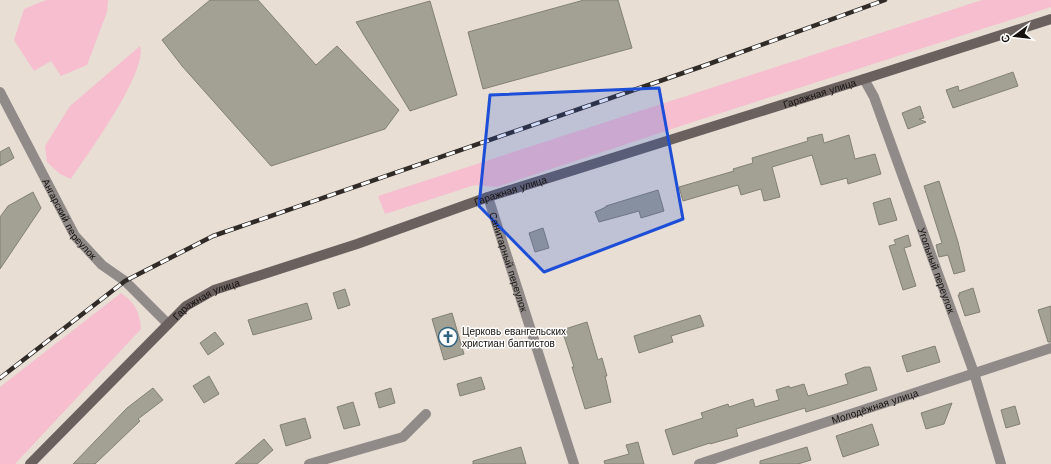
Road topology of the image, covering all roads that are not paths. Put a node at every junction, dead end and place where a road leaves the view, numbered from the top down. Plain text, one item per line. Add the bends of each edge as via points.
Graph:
1 (1051, 19) edge
2 (864, 79) junction
3 (0, 92) edge
4 (488, 197) junction
5 (168, 324) junction
6 (1051, 348) edge
7 (974, 373) junction
8 (426, 414) dead end
9 (30, 464) edge
10 (309, 464) edge
11 (574, 464) edge
12 (699, 464) edge
13 (1001, 464) edge

1 - 2 street, Гаражная улица
2 - 4 street, Гаражная улица
2 - 7 street, Угольный переулок via 874,97
3 - 5 street, Ангарский переулок via 75,236 102,265 125,281
4 - 5 street, Гаражная улица via 357,244 214,290 186,306
4 - 11 street, Санитарный переулок
5 - 9 street, Гаражная улица
6 - 7 street, Молодёжная улица
7 - 12 street, Молодёжная улица
7 - 13 street, Угольный переулок
8 - 10 street via 403,437

